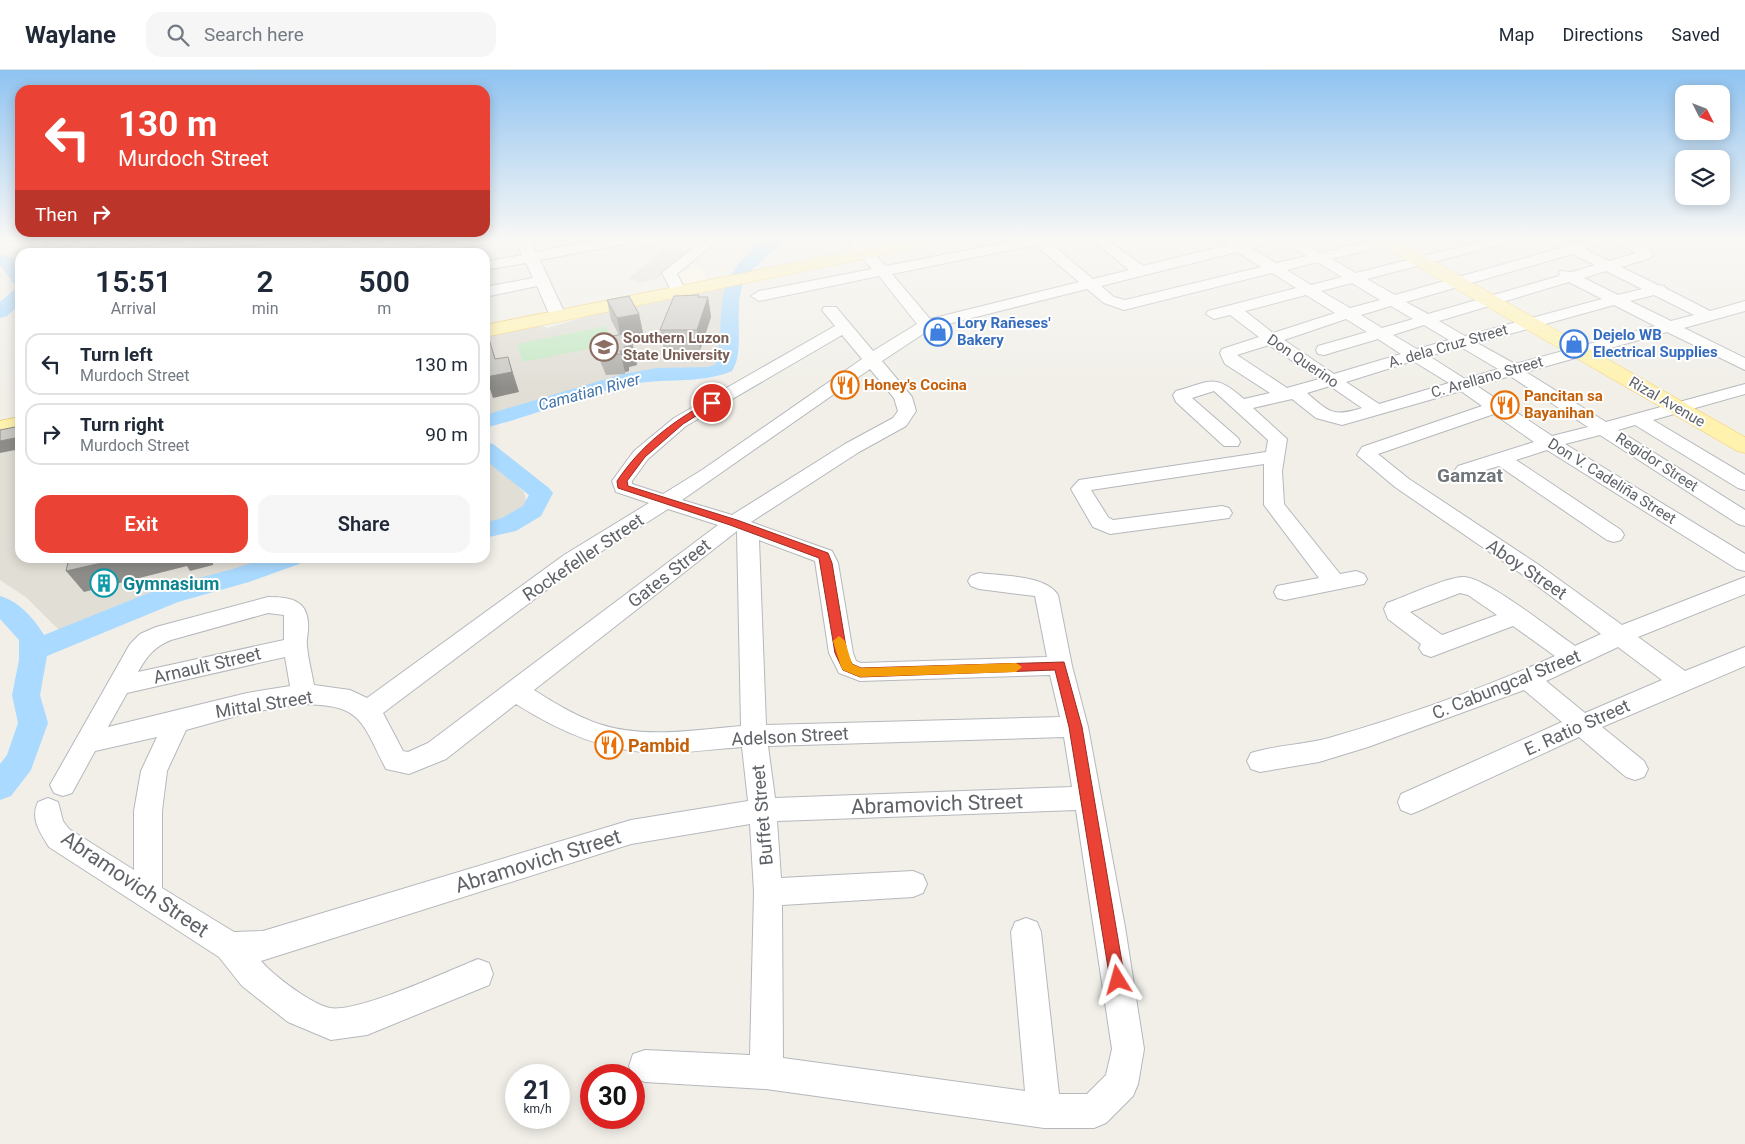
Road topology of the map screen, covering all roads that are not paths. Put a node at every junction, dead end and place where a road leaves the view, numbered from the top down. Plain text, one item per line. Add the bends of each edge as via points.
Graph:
1 (505, 288) edge
2 (544, 288) edge
3 (676, 288) edge
4 (699, 288) edge
5 (798, 288) edge
6 (896, 288) edge
7 (1075, 288) edge
8 (1096, 288) edge
9 (1195, 288) edge
10 (1305, 288) edge
11 (1320, 288) edge
12 (1373, 288) edge
13 (1442, 288) edge
14 (1469, 288) edge
15 (1535, 288) edge
16 (1593, 288) edge
17 (1659, 289) joint
18 (490, 291) edge
19 (1309, 291) junction
20 (678, 292) junction
21 (759, 296) dead end
22 (1616, 300) junction
23 (1396, 301) junction
24 (1492, 301) junction
25 (1745, 306) edge
26 (830, 310) dead end
27 (1234, 310) junction
28 (1214, 314) dead end
29 (1346, 314) junction
30 (1707, 315) junction
31 (558, 316) junction
32 (1425, 319) junction
33 (1531, 323) junction
34 (926, 326) junction
35 (1670, 326) junction
36 (844, 327) junction
37 (490, 330) edge
38 (1378, 332) junction
39 (1271, 339) junction
40 (1463, 341) junction
41 (1324, 350) dead end
42 (1579, 351) junction
43 (1414, 355) junction
44 (873, 359) junction
45 (1745, 365) edge
46 (1512, 370) junction
47 (1331, 380) junction
48 (1462, 384) junction
49 (1745, 389) edge
50 (1290, 394) junction
51 (1239, 406) junction
52 (1495, 407) junction
53 (1678, 408) junction
54 (1375, 409) junction
55 (1638, 419) junction
56 (15, 425) edge
57 (0, 428) edge
58 (1605, 428) junction
59 (1231, 442) dead end
60 (1549, 443) junction
61 (1745, 446) edge
62 (1276, 456) junction
63 (1502, 459) junction
64 (1465, 470) dead end
65 (1745, 484) edge
66 (664, 502) junction
67 (1222, 513) dead end
68 (1745, 520) edge
69 (741, 526) junction
70 (1614, 535) dead end
71 (1745, 564) edge
72 (979, 581) dead end
73 (1745, 586) edge
74 (1286, 592) dead end
75 (1514, 617) junction
76 (1621, 634) junction
77 (295, 646) junction
78 (1745, 656) edge
79 (1575, 658) junction
80 (1060, 666) junction
81 (1527, 679) junction
82 (1682, 682) junction
83 (120, 685) junction
84 (516, 691) junction
85 (304, 694) junction
86 (368, 711) junction
87 (177, 722) junction
88 (1583, 724) junction
89 (1076, 727) junction
90 (754, 736) junction
91 (88, 742) junction
92 (1260, 761) dead end
93 (1635, 769) dead end
94 (63, 785) dead end
95 (1086, 798) junction
96 (1411, 802) dead end
97 (48, 810) dead end
98 (763, 810) junction
99 (913, 884) dead end
100 (768, 892) junction
101 (148, 896) junction
102 (1026, 932) dead end
103 (230, 946) junction
104 (478, 974) dead end
105 (645, 1066) dead end
106 (766, 1072) junction
107 (1044, 1111) junction

1 - 18 street
2 - 31 street
3 - 20 street
4 - 20 main road
5 - 21 street
6 - 34 street
7 - 34 street, Rockefeller Street
8 - 9 street via 1109,300 1124,305
10 - 19 street, Don V. Cadeliña Street
11 - 19 street
12 - 23 street, Regidor Street
13 - 23 street
14 - 24 main road, Rizal Avenue
15 - 24 street
16 - 22 street
17 - 22 street, A. dela Cruz Street
17 - 30 street
19 - 27 street
19 - 29 street, Don V. Cadeliña Street
20 - 31 main road
22 - 33 street, A. dela Cruz Street
22 - 35 street
23 - 29 street
23 - 32 street, Regidor Street
24 - 32 street
24 - 33 main road, Rizal Avenue
25 - 30 street, C. Arellano Street
26 - 36 street, Gates Street
27 - 28 street
27 - 39 street, Don Querino
29 - 38 street, Don V. Cadeliña Street
29 - 39 street
30 - 35 street, C. Arellano Street
31 - 37 main road
32 - 38 street
32 - 40 street, Regidor Street
33 - 40 street, A. dela Cruz Street
33 - 42 main road, Rizal Avenue
34 - 44 street, Rockefeller Street
35 - 42 street, C. Arellano Street
35 - 45 street
36 - 44 street, Gates Street
36 - 66 street via 680,422 641,455 622,481 623,488
38 - 41 street
38 - 43 street, Don V. Cadeliña Street
39 - 47 street, Don Querino
39 - 50 street via 1228,353 1231,360
40 - 43 street, A. dela Cruz Street
40 - 46 street, Regidor Street
42 - 46 street, C. Arellano Street
42 - 53 main road, Rizal Avenue
43 - 47 street, A. dela Cruz Street
43 - 48 street, Don V. Cadeliña Street
44 - 66 street, Rockefeller Street
44 - 69 street, Gates Street via 903,397 907,412 900,422 852,448
46 - 48 street, C. Arellano Street
46 - 58 street, Regidor Street
47 - 50 street, A. dela Cruz Street
47 - 54 street, Don Querino
48 - 52 street, Don V. Cadeliña Street
48 - 54 street, C. Arellano Street
49 - 53 street
50 - 51 street, A. dela Cruz Street
50 - 54 street, C. Arellano Street via 1332,420
51 - 59 street via 1219,387 1182,394 1182,398
51 - 62 street via 1278,439
52 - 60 street, Don V. Cadeliña Street
52 - 76 street, Aboy Street via 1369,451 1367,455
53 - 55 street
53 - 61 main road, Rizal Avenue
55 - 58 street
55 - 65 street
56 - 57 main road
58 - 60 street
58 - 68 street, Regidor Street
60 - 63 street
60 - 71 street, Don V. Cadeliña Street
62 - 67 street via 1094,482 1081,489 1100,522 1110,527
62 - 74 street via 1272,480 1274,505 1345,581
63 - 64 street
63 - 70 street
66 - 69 street
66 - 86 street, Rockefeller Street via 572,560
69 - 80 street via 824,556 841,653 847,667 860,672
69 - 84 street, Gates Street
69 - 90 street, Buffet Street
72 - 80 street via 1034,588 1047,595
73 - 76 street, C. Cabungcal Street
75 - 75 street via 1435,647 1396,613 1397,607 1465,585 1476,589
75 - 79 street
76 - 79 street, C. Cabungcal Street
76 - 82 street, Aboy Street
77 - 83 street, Arnault Street
77 - 83 street via 295,611 286,605 268,605 148,640 138,650
77 - 85 street
78 - 82 street, E. Ratio Street
79 - 81 street, C. Cabungcal Street
80 - 89 street
81 - 88 street
81 - 92 street, C. Cabungcal Street via 1368,737 1318,751
82 - 88 street, E. Ratio Street
83 - 91 street
84 - 86 street, Gates Street via 437,751 409,763 395,761
84 - 90 street, Adelson Street via 554,715 624,740 675,744
85 - 86 street, Mittal Street via 340,696
85 - 87 street, Mittal Street via 224,708
87 - 91 street, Mittal Street
87 - 101 street via 154,771 148,811
88 - 93 street
88 - 96 street, E. Ratio Street
89 - 90 street, Adelson Street
89 - 95 street
90 - 98 street, Buffet Street
91 - 94 street
95 - 98 street, Abramovich Street
95 - 107 street via 1128,1050 1121,1084 1094,1111
97 - 101 street, Abramovich Street via 50,825 59,838
98 - 100 street, Buffet Street
98 - 103 street, Abramovich Street via 631,832 264,946
99 - 100 street
100 - 106 street, Buffet Street
101 - 103 street, Abramovich Street
102 - 107 street
103 - 104 street via 253,975 298,1011 331,1024 368,1019
105 - 106 street
106 - 107 street

